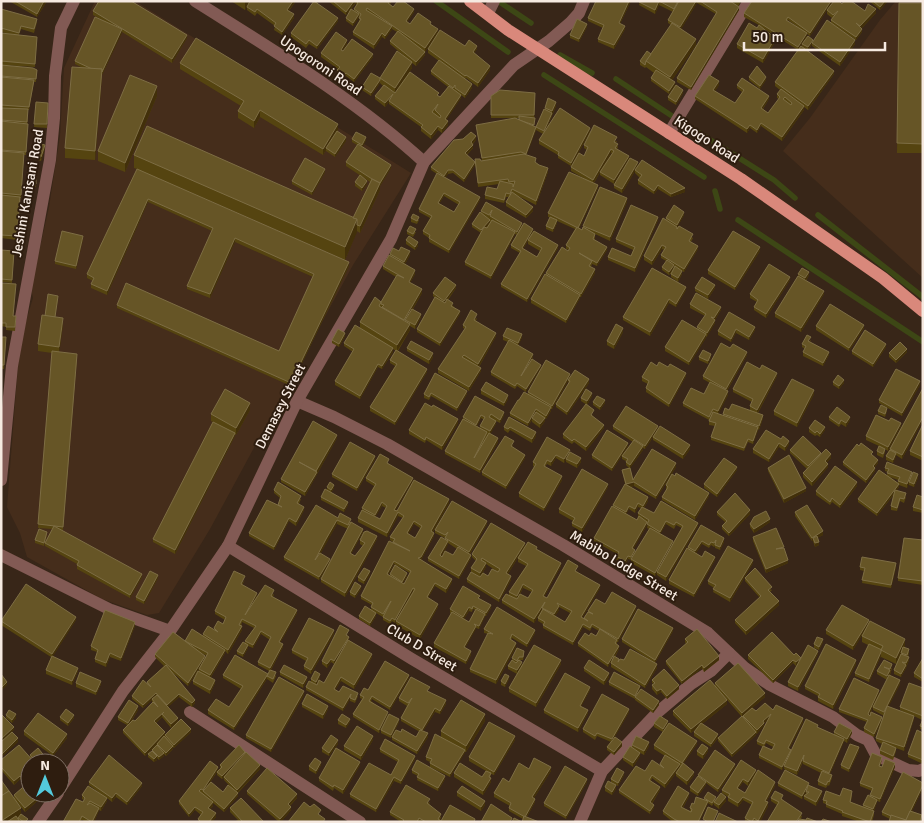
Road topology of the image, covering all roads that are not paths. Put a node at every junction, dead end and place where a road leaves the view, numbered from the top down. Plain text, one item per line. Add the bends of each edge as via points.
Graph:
1 (74, 1) edge
2 (196, 1) edge
3 (470, 1) edge
4 (494, 1) edge
5 (584, 1) edge
6 (749, 1) edge
7 (488, 13) junction
8 (536, 48) junction
9 (669, 133) junction
10 (424, 162) junction
11 (923, 310) edge
12 (297, 401) junction
13 (1, 480) edge
14 (228, 546) junction
15 (1, 554) edge
16 (170, 631) junction
17 (729, 652) junction
18 (190, 712) dead end
19 (921, 770) edge
20 (602, 771) junction
21 (70, 773) edge
22 (51, 803) edge
23 (38, 822) edge
24 (360, 822) edge
25 (580, 822) edge

1 - 13 street, Jeshini Kanisani Road via 61,28 50,160 12,366
2 - 10 street, Upogoroni Road via 388,129
3 - 7 main road, Kigogo Road
4 - 7 street
5 - 8 street, Demasey Street via 571,22
6 - 9 street
7 - 8 main road, Kigogo Road
8 - 9 main road, Kigogo Road
8 - 10 street, Demasey Street via 514,65
9 - 11 main road, Kigogo Road via 741,179 883,278
10 - 12 street, Demasey Street via 391,239
12 - 14 street, Demasey Street
12 - 17 street, Mabibo Lodge Street via 387,444 563,545 708,634
14 - 16 street, Demasey Street
14 - 20 street, Club D Street
15 - 16 street via 111,610
16 - 21 street, Demasey Street via 122,691
17 - 19 street, Mabibo Lodge Street via 770,685 833,717 857,736 868,740 876,754 908,770
17 - 20 street via 711,671 658,712
18 - 24 street
20 - 25 street
22 - 23 street

